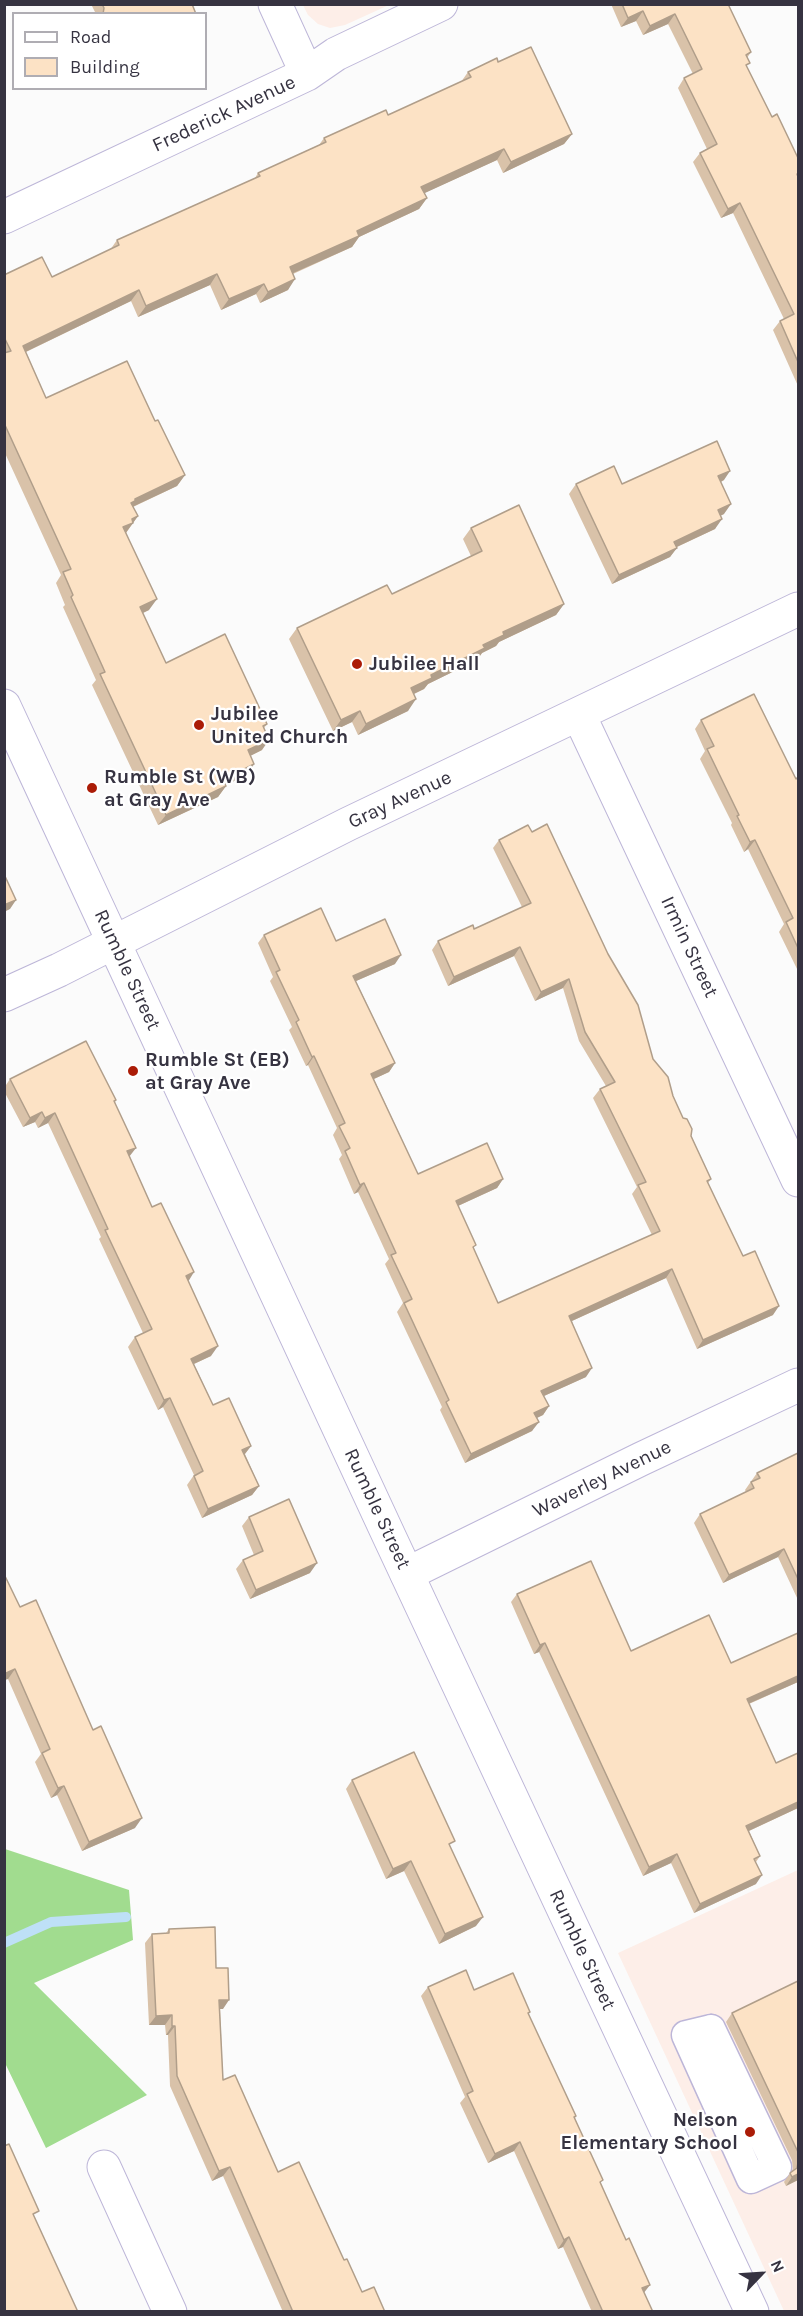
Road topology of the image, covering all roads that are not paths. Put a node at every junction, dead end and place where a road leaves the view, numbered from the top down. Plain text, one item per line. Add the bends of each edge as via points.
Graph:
1 (275, 4) edge
2 (441, 4) edge
3 (307, 74) junction
4 (4, 217) edge
5 (798, 609) edge
6 (4, 706) edge
7 (579, 715) junction
8 (114, 942) junction
9 (4, 995) edge
10 (798, 1180) edge
11 (798, 1385) edge
12 (407, 1574) junction
13 (711, 2029) joint
14 (104, 2168) dead end
15 (170, 2312) edge
16 (752, 2312) edge

1 - 3 street
2 - 3 street, Frederick Avenue via 336,54
3 - 4 street, Frederick Avenue
5 - 7 street, Gray Avenue
6 - 8 street, Rumble Street
7 - 8 street, Gray Avenue via 348,824
7 - 10 street, Irmin Street
8 - 9 street, Gray Avenue
8 - 12 street, Rumble Street
11 - 12 street, Waverley Avenue
12 - 16 street, Rumble Street
13 - 13 street via 686,2035 751,2179 777,2167
14 - 15 street

